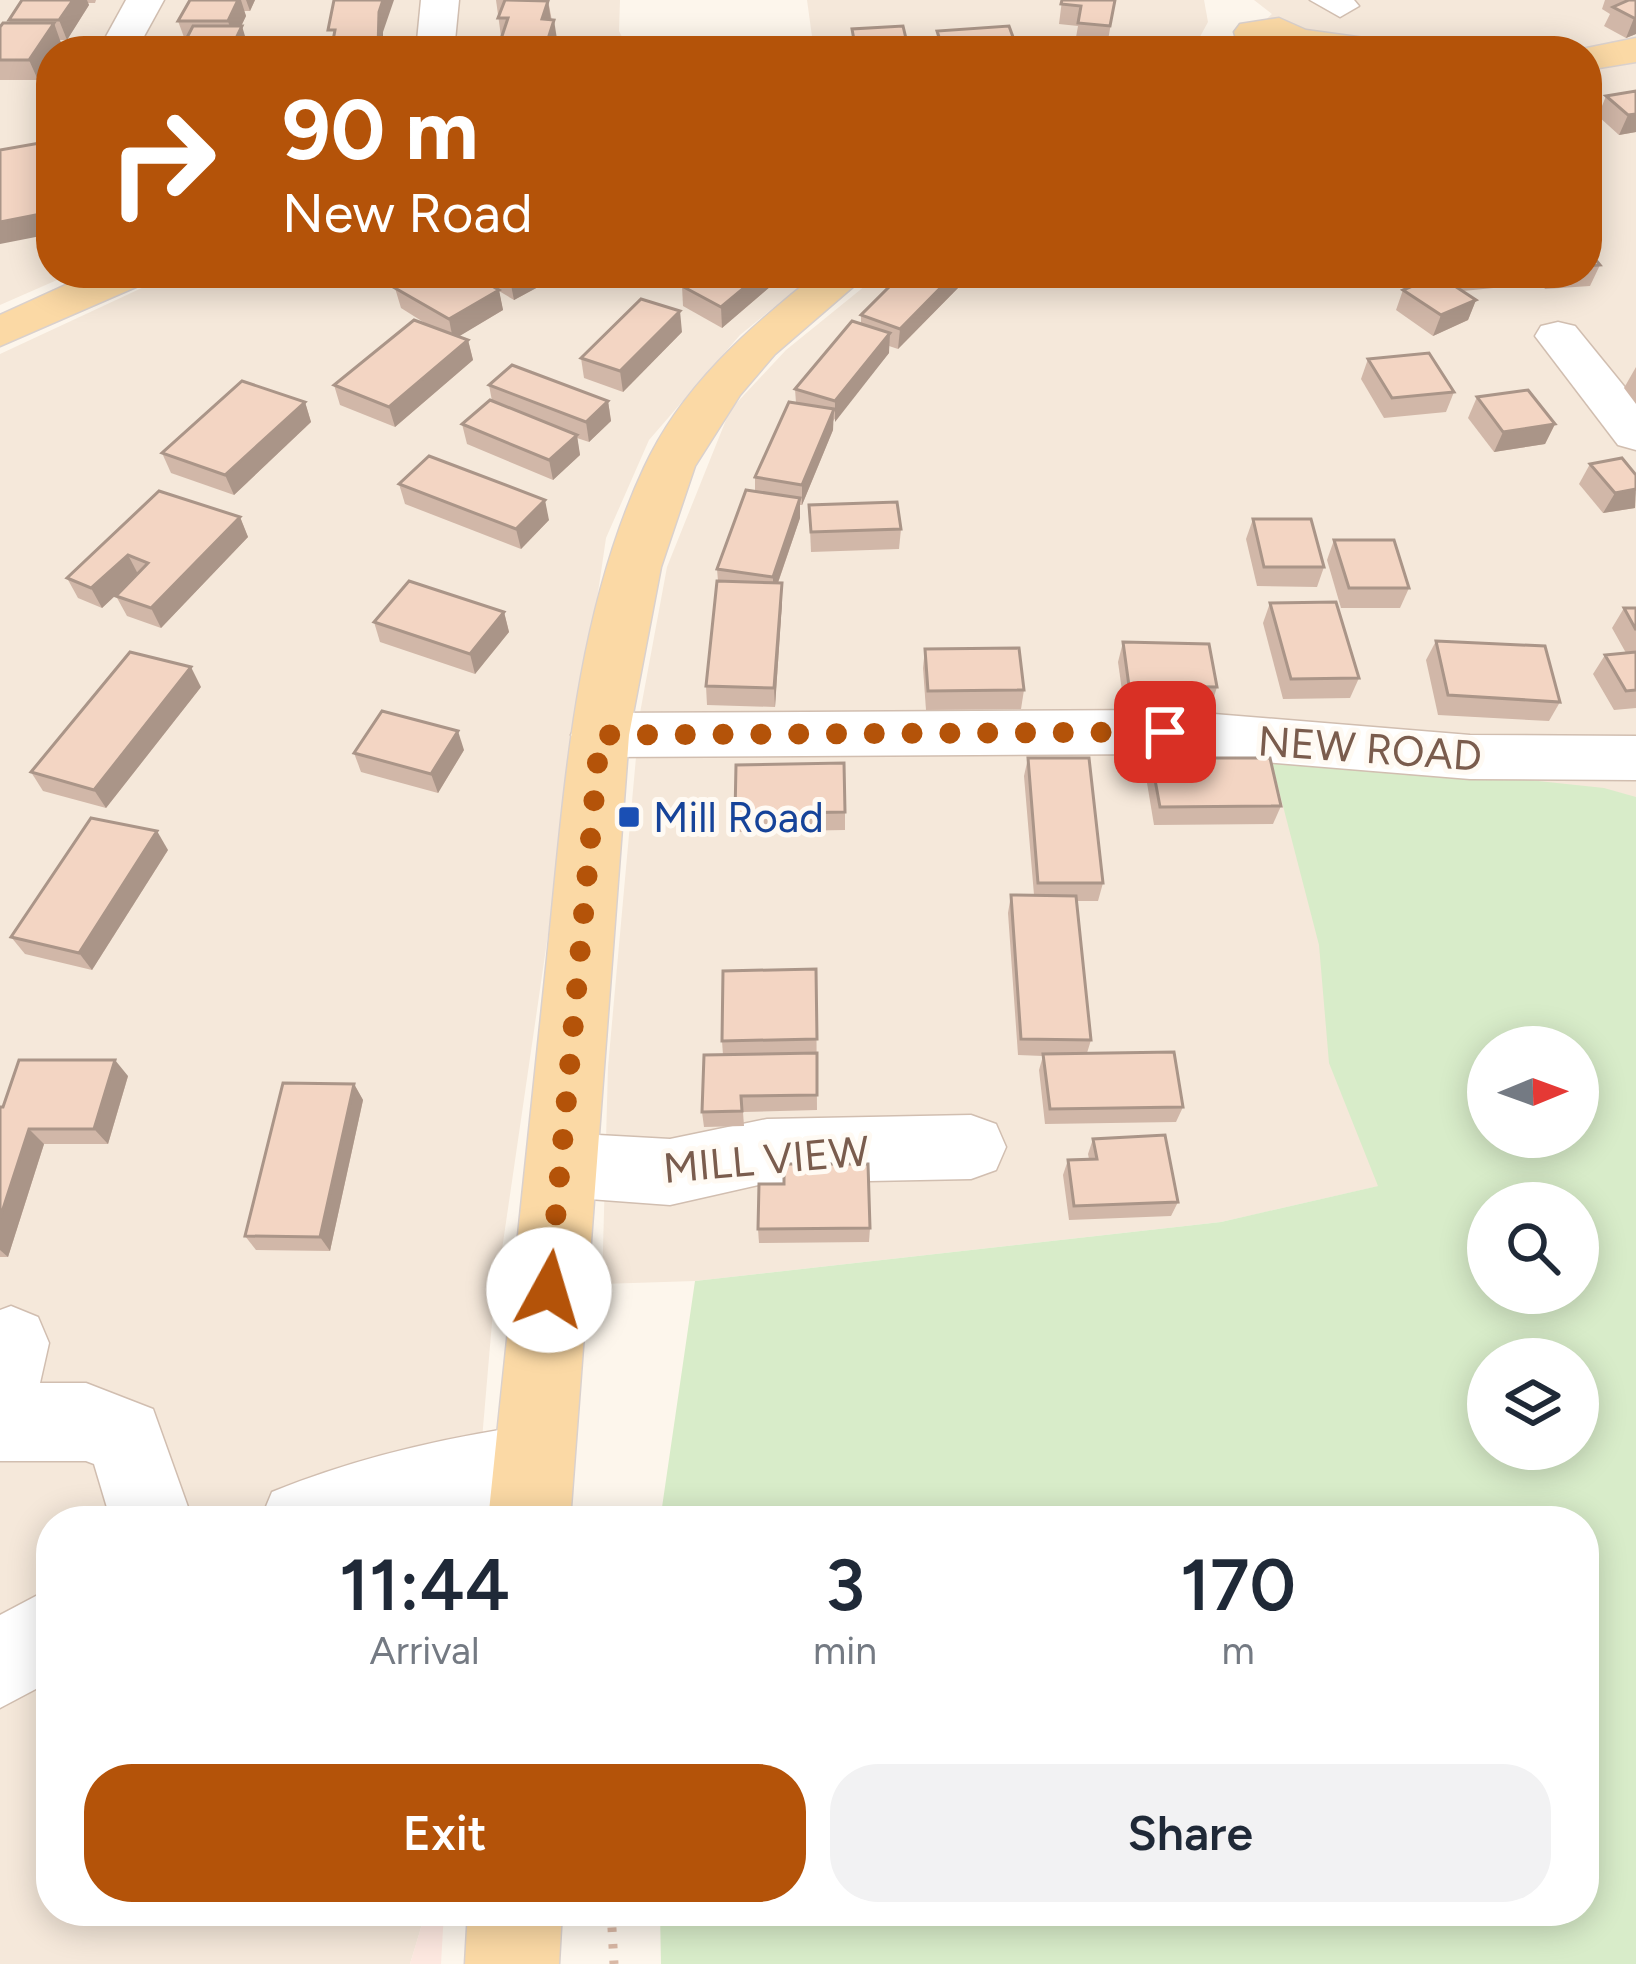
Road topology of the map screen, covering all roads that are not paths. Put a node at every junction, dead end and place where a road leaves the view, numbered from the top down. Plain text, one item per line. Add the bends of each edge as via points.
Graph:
1 (145, 0) edge
2 (440, 0) edge
3 (1232, 0) edge
4 (125, 36) edge
5 (436, 36) edge
6 (1260, 36) edge
7 (1636, 50) edge
8 (1602, 56) edge
9 (96, 288) edge
10 (827, 288) edge
11 (0, 332) edge
12 (1558, 336) dead end
13 (1636, 434) edge
14 (600, 735) junction
15 (1636, 758) edge
16 (970, 1147) dead end
17 (562, 1166) junction
18 (0, 1422) edge
19 (530, 1493) edge
20 (147, 1506) edge
21 (350, 1506) edge
22 (36, 1641) edge
23 (0, 1665) edge
24 (514, 1926) edge
25 (512, 1964) edge

1 - 4 street
2 - 5 street
3 - 6 main road
7 - 8 main road
9 - 11 main road
10 - 14 main road via 758,344 670,466 634,567
12 - 13 street
14 - 15 street, NEW ROAD via 1165,732 1470,757
14 - 17 main road
16 - 17 street, MILL VIEW via 767,1151 670,1172
17 - 19 main road
18 - 20 street via 86,1422 125,1438
19 - 21 street via 442,1478
22 - 23 street
24 - 25 main road

